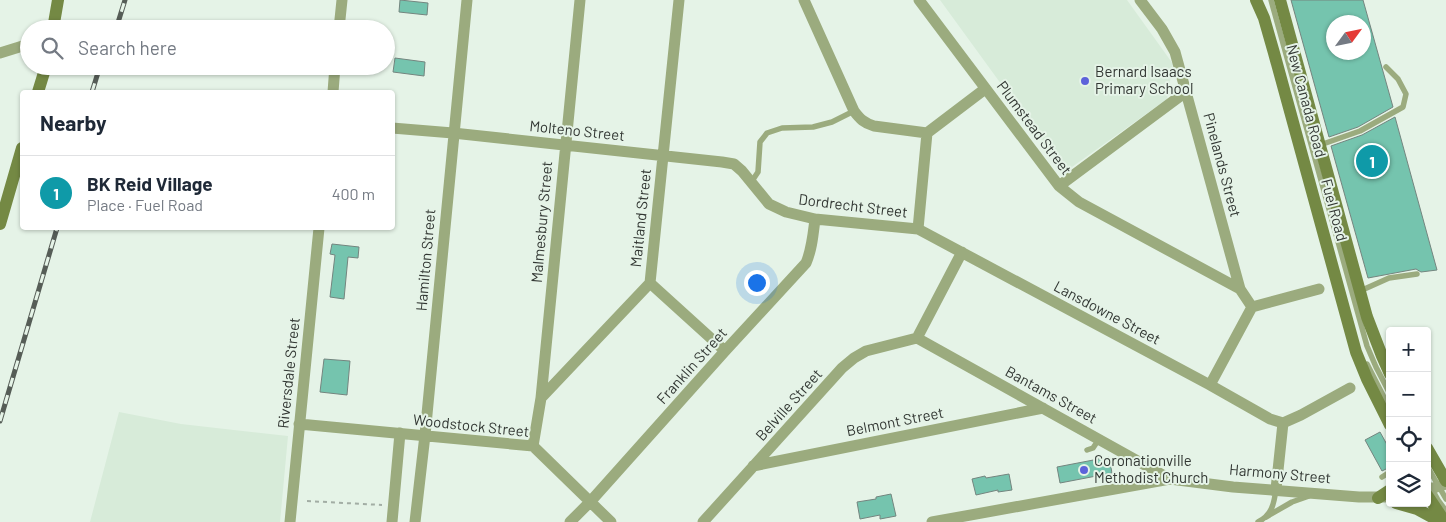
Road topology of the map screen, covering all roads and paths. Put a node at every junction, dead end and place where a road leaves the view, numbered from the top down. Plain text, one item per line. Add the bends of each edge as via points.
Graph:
1 (58, 0) edge
2 (342, 0) edge
3 (467, 0) edge
4 (580, 0) edge
5 (679, 0) edge
6 (804, 0) edge
7 (919, 0) edge
8 (1140, 0) edge
9 (1256, 0) edge
10 (1262, 0) edge
11 (1272, 0) edge
12 (1280, 0) edge
13 (55, 20) edge
14 (340, 20) edge
15 (20, 47) edge
16 (0, 53) edge
17 (1386, 67) dead end
18 (43, 75) edge
19 (335, 75) edge
20 (985, 89) junction
21 (39, 90) edge
22 (333, 90) edge
23 (1187, 91) junction
24 (854, 111) junction
25 (395, 128) edge
26 (453, 132) junction
27 (927, 133) junction
28 (565, 145) junction
29 (1320, 145) junction
30 (20, 155) edge
31 (663, 155) junction
32 (752, 181) junction
33 (1059, 186) junction
34 (815, 219) junction
35 (0, 224) edge
36 (918, 229) junction
37 (319, 230) edge
38 (962, 252) junction
39 (1417, 274) dead end
40 (650, 283) junction
41 (1240, 289) junction
42 (1319, 289) dead end
43 (1360, 291) junction
44 (1252, 307) junction
45 (917, 338) junction
46 (725, 351) junction
47 (1389, 372) edge
48 (1210, 385) junction
49 (1386, 387) edge
50 (1350, 388) dead end
51 (541, 398) junction
52 (1386, 401) edge
53 (1043, 408) junction
54 (1386, 417) edge
55 (1284, 422) junction
56 (299, 424) junction
57 (400, 433) junction
58 (425, 435) junction
59 (1099, 439) junction
60 (533, 446) junction
61 (1087, 450) dead end
62 (1431, 452) edge
63 (1446, 460) edge
64 (1430, 462) edge
65 (753, 466) junction
66 (1386, 474) edge
67 (1382, 477) dead end
68 (1170, 478) junction
69 (1435, 486) edge
70 (1276, 489) junction
71 (1318, 493) junction
72 (1385, 497) edge
73 (1446, 499) edge
74 (307, 501) dead end
75 (590, 502) junction
76 (393, 504) junction
77 (1410, 507) edge
78 (1446, 511) edge
79 (1266, 517) junction
80 (290, 522) edge
81 (392, 522) edge
82 (415, 522) edge
83 (570, 522) edge
84 (611, 522) edge
85 (702, 522) edge
86 (932, 522) edge
87 (1258, 522) edge
88 (1441, 522) edge
89 (1445, 522) edge

1 - 13 main road
2 - 14 street
3 - 26 street, Hamilton Street
4 - 28 street, Malmesbury Street
5 - 31 street, Maitland Street
6 - 24 street
7 - 20 street, Plumstead Street
8 - 23 street, Pinelands Street via 1170,42
9 - 54 main road, Fuel Road via 1274,53 1356,352
10 - 52 lane, New Canada Road via 1272,26 1361,349
11 - 49 lane, New Canada Road via 1367,346
12 - 29 main road, Fuel Road
15 - 16 street
17 - 29 lane via 1406,94 1403,107 1360,131
18 - 21 main road
19 - 22 street
20 - 27 street
20 - 33 street, Plumstead Street
23 - 33 street
23 - 41 street, Pinelands Street
24 - 27 street via 868,124
24 - 32 lane via 813,127 782,128 767,133 760,142 758,172
25 - 26 street, Molteno Street
26 - 28 street, Molteno Street
26 - 58 street, Hamilton Street
27 - 36 street
28 - 31 street, Molteno Street
28 - 51 street, Malmesbury Street
29 - 43 main road, Fuel Road
30 - 35 main road
31 - 32 street, Molteno Street via 734,164
31 - 40 street, Maitland Street
32 - 34 street, Dordrecht Street via 769,204
33 - 41 street, Plumstead Street via 1079,202
34 - 36 street, Dordrecht Street
34 - 46 street, Franklin Street via 806,263
36 - 38 street, Lansdowne Street
37 - 56 street, Riversdale Street
38 - 45 street
38 - 48 street, Lansdowne Street
39 - 43 lane via 1389,278
40 - 46 street
40 - 51 street, Maitland Street
41 - 44 street, Plumstead Street
42 - 44 street
43 - 47 main road, Fuel Road
44 - 48 street
45 - 53 street, Bantams Street
45 - 65 street, Belville Street via 854,358
46 - 75 street, Franklin Street
48 - 55 street, Lansdowne Street via 1270,419
50 - 55 street
51 - 60 street, Malmesbury Street
53 - 59 street, Bantams Street
53 - 65 street, Belmont Street
55 - 70 street
56 - 57 street, Woodstock Street
56 - 80 street, Riversdale Street
57 - 58 street, Woodstock Street
57 - 76 street
58 - 60 street, Woodstock Street
58 - 82 street, Hamilton Street
59 - 61 lane via 1093,448
59 - 68 street, Bantams Street
60 - 75 street, Woodstock Street
62 - 63 main road
64 - 69 main road
65 - 85 street, Belville Street
66 - 67 lane
68 - 70 street, Harmony Street
68 - 86 street, Harmony Street
69 - 73 lane
69 - 78 lane
69 - 89 main road
70 - 71 street, Harmony Street
70 - 79 lane via 1274,503
71 - 72 street, Harmony Street
71 - 79 lane via 1292,502
74 - 76 path via 374,506
75 - 83 street, Franklin Street
75 - 84 street, Woodstock Street
76 - 81 street
77 - 88 main road
79 - 87 lane

